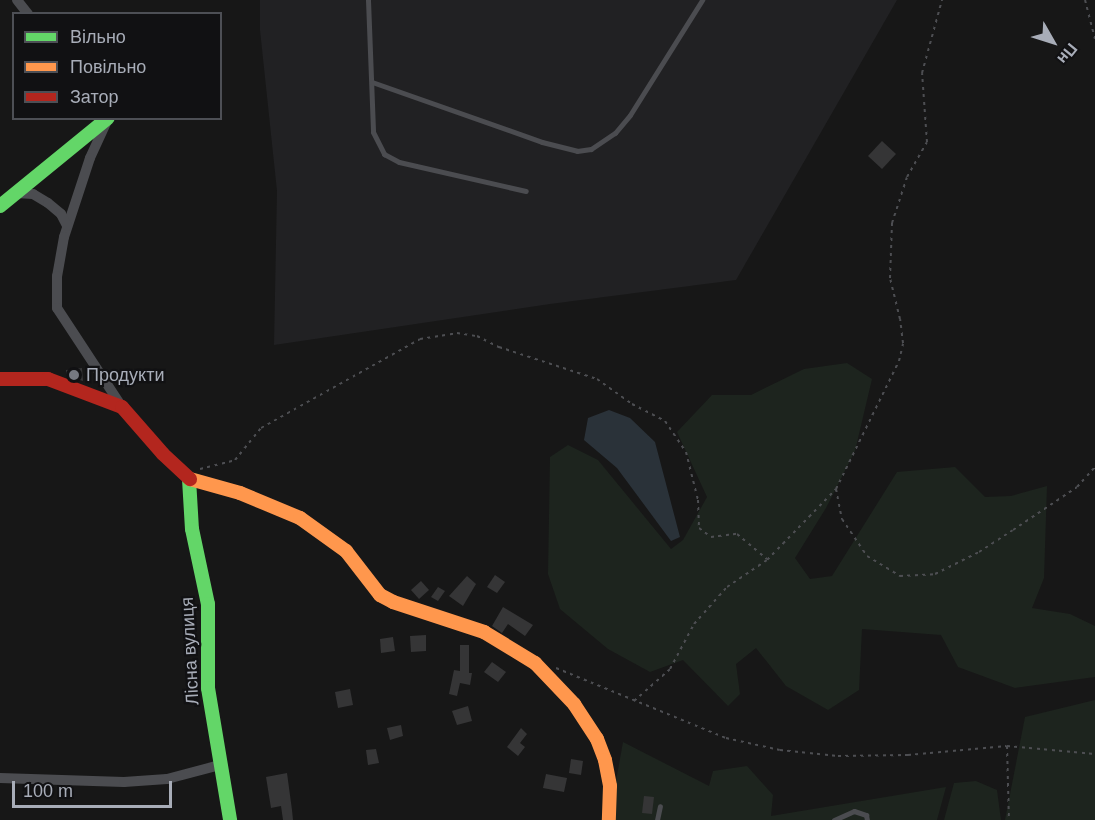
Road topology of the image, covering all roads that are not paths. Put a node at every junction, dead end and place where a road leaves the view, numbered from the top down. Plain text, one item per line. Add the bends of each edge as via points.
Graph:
1 (17, 0) edge
2 (368, 0) edge
3 (702, 0) edge
4 (26, 12) edge
5 (372, 82) junction
6 (107, 120) edge
7 (108, 120) edge
8 (526, 191) dead end
9 (16, 193) junction
10 (0, 206) edge
11 (67, 226) junction
12 (0, 378) edge
13 (122, 407) junction
14 (189, 479) junction
15 (220, 765) junction
16 (0, 778) edge
17 (660, 806) dead end
18 (231, 820) edge
19 (609, 820) edge
20 (657, 820) edge
21 (834, 820) edge
22 (867, 820) edge

1 - 4 street
2 - 5 lane
3 - 5 lane via 630,115 615,133 591,149 542,142
5 - 8 lane via 374,132 384,154 399,162
6 - 9 street
7 - 11 street
9 - 10 street
9 - 11 street via 33,194 48,203 61,214
11 - 13 street via 57,276 57,308
12 - 13 street via 48,379
13 - 14 street
14 - 15 street, Лісна вулиця via 192,529 208,604 208,688
14 - 19 street via 240,493 300,518 346,551 380,595 484,632 535,663 574,704 597,739 610,786
15 - 16 street via 157,780 124,782
15 - 18 street, Лісна вулиця
17 - 20 lane
21 - 22 lane via 854,811 866,815

